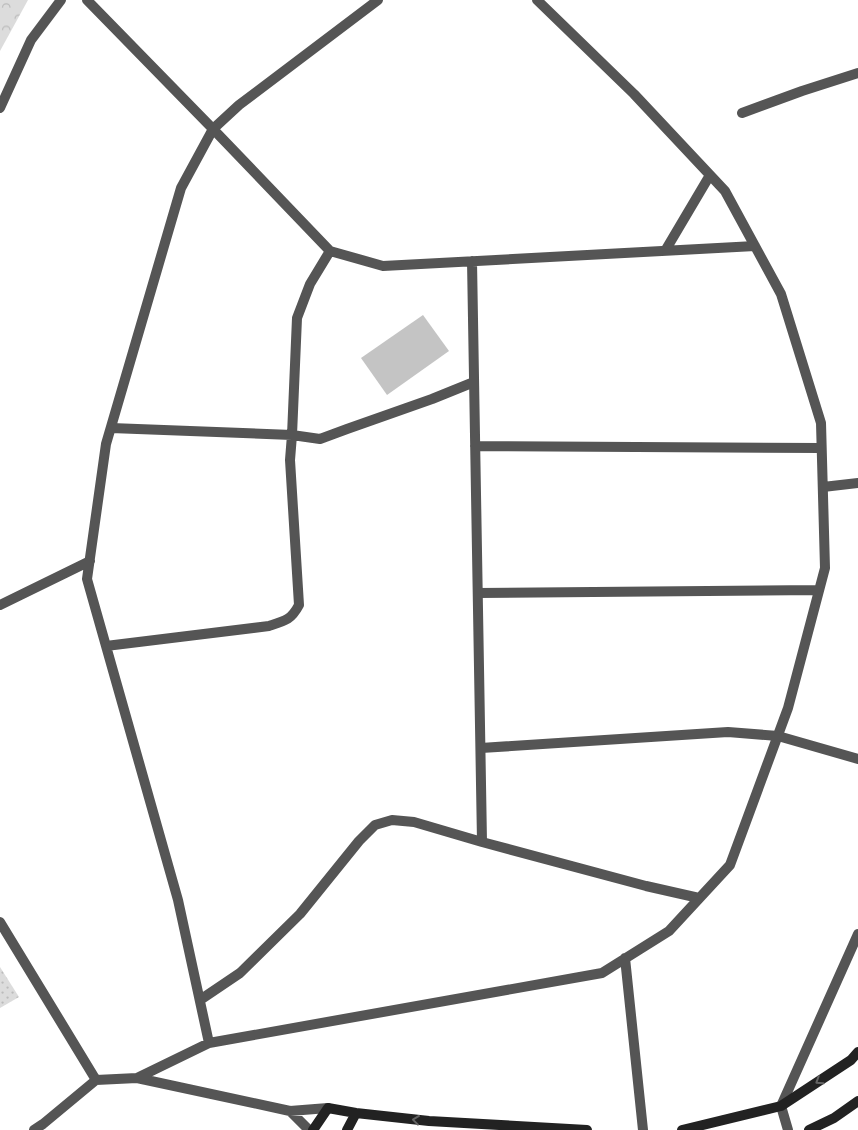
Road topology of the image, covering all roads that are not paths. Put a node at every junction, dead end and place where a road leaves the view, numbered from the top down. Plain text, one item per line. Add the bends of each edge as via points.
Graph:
1 (60, 0) edge
2 (87, 0) edge
3 (378, 0) edge
4 (537, 0) edge
5 (858, 73) edge
6 (0, 108) edge
7 (742, 113) dead end
8 (213, 129) junction
9 (710, 175) junction
10 (755, 246) junction
11 (330, 251) junction
12 (665, 251) junction
13 (472, 261) junction
14 (474, 382) junction
15 (111, 428) junction
16 (292, 435) junction
17 (475, 446) junction
18 (821, 448) junction
19 (858, 483) edge
20 (822, 487) junction
21 (90, 561) junction
22 (819, 590) junction
23 (478, 593) junction
24 (0, 605) edge
25 (106, 646) junction
26 (778, 736) junction
27 (481, 748) junction
28 (858, 759) edge
29 (482, 842) junction
30 (700, 898) junction
31 (0, 922) edge
32 (858, 934) edge
33 (625, 958) junction
34 (200, 1000) junction
35 (209, 1044) junction
36 (858, 1052) edge
37 (137, 1078) junction
38 (96, 1080) junction
39 (858, 1101) edge
40 (781, 1106) junction
41 (328, 1108) junction
42 (290, 1111) junction
43 (356, 1113) junction
44 (34, 1130) edge
45 (309, 1130) edge
46 (313, 1130) edge
47 (347, 1130) edge
48 (587, 1130) edge
49 (643, 1130) edge
50 (682, 1130) edge
51 (788, 1130) edge
52 (809, 1130) edge

1 - 6 street via 31,40
2 - 8 street
3 - 8 street via 239,105
4 - 9 street via 634,94
5 - 7 street
8 - 11 street
8 - 15 street via 181,188
9 - 10 street via 725,191
9 - 12 street
10 - 12 street
10 - 18 street via 781,294 821,423
11 - 13 street via 383,266
11 - 16 street via 310,284 297,318
12 - 13 street
13 - 14 street
14 - 16 street via 320,439
14 - 17 street
15 - 16 street
15 - 21 street
16 - 25 street via 290,460 300,605 294,614 269,626
17 - 18 street
17 - 23 street
18 - 20 street
19 - 20 street
20 - 22 street via 825,568
21 - 24 street
21 - 25 street via 87,579
22 - 23 street
22 - 26 street
23 - 27 street
25 - 34 street via 178,900
26 - 27 street via 728,732
26 - 28 street
26 - 30 street via 730,865
27 - 29 street
29 - 30 street
29 - 34 street via 414,822 392,820 375,825 293,921 240,973
30 - 33 street via 669,931
31 - 38 street
32 - 40 street
33 - 35 street via 602,973
33 - 49 street
34 - 35 street
35 - 37 street
36 -> 40 main road
37 - 38 street
37 - 42 street
38 - 44 street
39 - 52 main road
40 - 50 main road
40 - 51 street
41 - 42 street
41 - 43 main road
41 - 46 main road
42 - 45 street
43 - 47 main road
48 -> 43 main road via 429,1121

